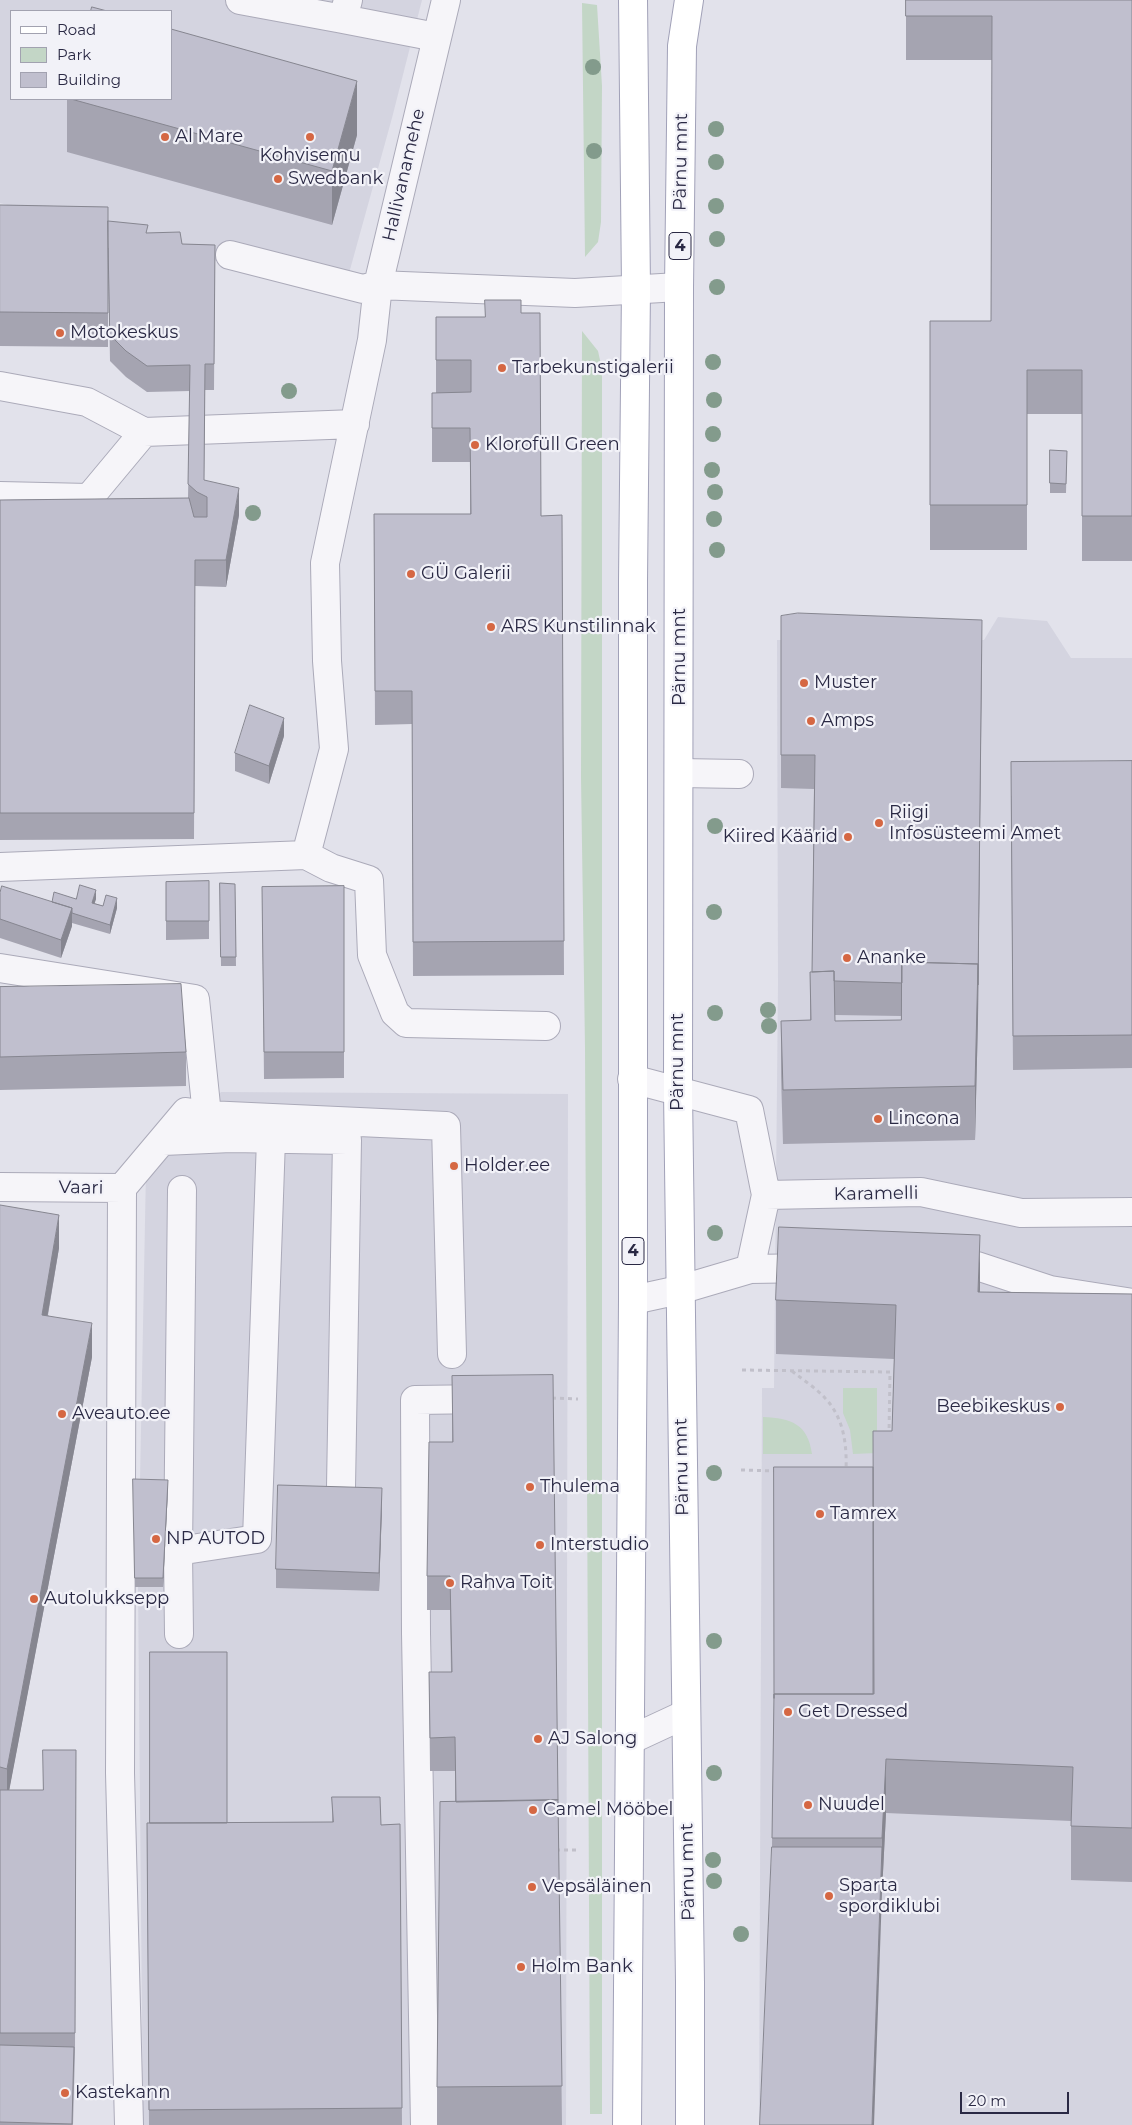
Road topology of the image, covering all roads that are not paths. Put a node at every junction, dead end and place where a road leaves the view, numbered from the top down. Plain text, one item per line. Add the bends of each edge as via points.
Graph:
1 (240, 0) edge
2 (446, 0) edge
3 (633, 0) edge
4 (689, 0) edge
5 (345, 10) edge
6 (436, 38) junction
7 (230, 255) dead end
8 (378, 286) junction
9 (679, 287) junction
10 (636, 288) junction
11 (0, 386) edge
12 (355, 424) junction
13 (144, 432) junction
14 (0, 496) edge
15 (680, 773) junction
16 (739, 774) dead end
17 (306, 854) junction
18 (0, 867) edge
19 (0, 968) edge
20 (546, 1026) dead end
21 (632, 1079) junction
22 (678, 1092) junction
23 (197, 1113) junction
24 (271, 1139) junction
25 (163, 1141) junction
26 (0, 1187) edge
27 (122, 1188) junction
28 (182, 1190) dead end
29 (766, 1196) junction
30 (1132, 1212) edge
31 (918, 1266) edge
32 (839, 1267) edge
33 (750, 1269) junction
34 (680, 1290) junction
35 (633, 1300) junction
36 (1132, 1303) edge
37 (452, 1354) dead end
38 (539, 1398) edge
39 (341, 1487) edge
40 (178, 1551) junction
41 (179, 1634) dead end
42 (686, 1714) junction
43 (630, 1740) junction
44 (129, 2125) edge
45 (425, 2125) edge
46 (627, 2125) edge
47 (690, 2125) edge

1 - 5 lane
2 - 6 lane, Hallivanamehe
3 - 10 main road, 4
4 - 9 main road, Pärnu mnt / 4 via 682,46
5 - 6 lane
6 - 8 lane, Hallivanamehe
7 - 8 lane via 363,289
8 - 10 lane via 575,293
8 - 12 lane, Hallivanamehe via 372,340
9 - 10 lane
9 - 15 main road, Pärnu mnt / 4
10 - 21 main road, 4
11 - 13 lane via 87,402
12 - 13 lane
12 - 17 lane, Hallivanamehe via 325,563 327,661 334,749
13 - 14 lane via 89,498
15 - 16 lane
15 - 22 main road, Pärnu mnt / 4
17 - 18 lane
17 - 20 lane via 331,868 369,880 372,955 395,1013 406,1023
19 - 23 lane via 195,999
21 - 22 lane
21 - 35 main road, 4
22 - 29 lane via 749,1110
22 - 34 main road, Pärnu mnt / 4
23 - 25 lane, Vaari
23 - 37 lane via 446,1126
24 - 25 lane
24 - 39 lane via 347,1140
24 - 40 lane via 257,1539
25 - 27 lane, Vaari
26 - 27 lane, Vaari
27 - 44 lane via 120,1773
28 - 40 lane
29 - 30 lane, Karamelli via 921,1192 1021,1213
29 - 33 lane
31 - 36 lane via 977,1266 1050,1290
32 - 33 lane
33 - 34 lane
34 - 35 lane
34 - 42 main road, Pärnu mnt / 4
35 - 43 main road, 4
38 - 45 lane via 415,1400
40 - 41 lane
42 - 43 lane
42 - 47 main road, Pärnu mnt / 4
43 - 46 main road, 4

